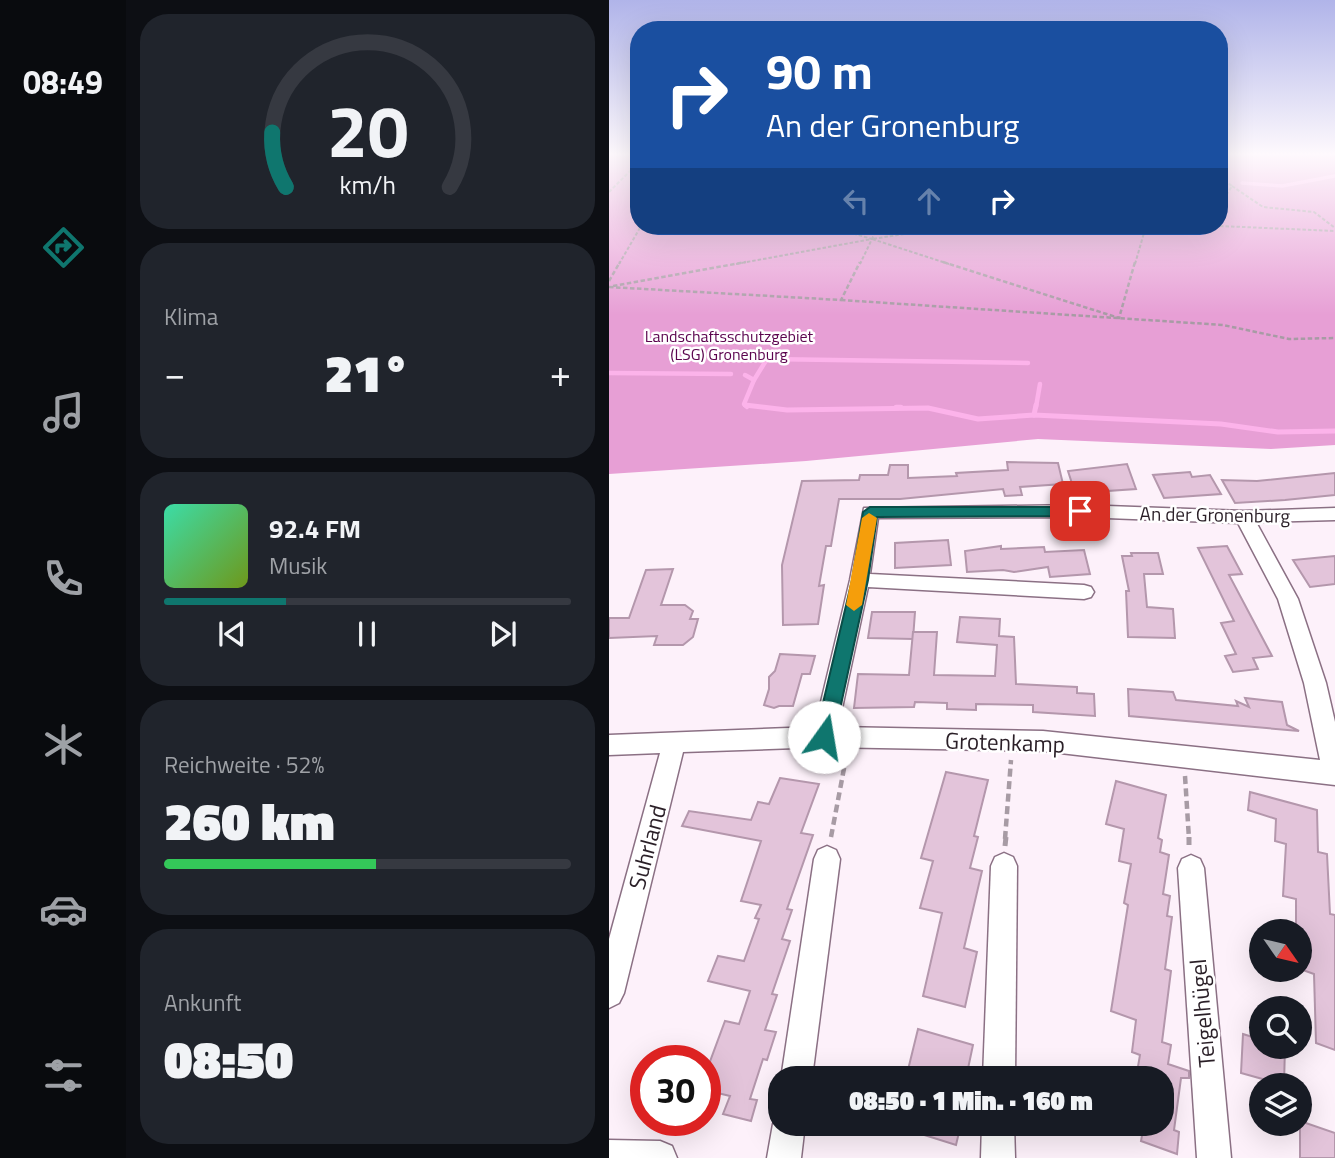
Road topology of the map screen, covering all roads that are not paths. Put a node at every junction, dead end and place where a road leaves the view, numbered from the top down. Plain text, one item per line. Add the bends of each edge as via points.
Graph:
1 (1335, 514) edge
2 (1244, 517) junction
3 (860, 580) junction
4 (1084, 592) dead end
5 (1325, 682) edge
6 (824, 737) junction
7 (674, 743) junction
8 (609, 745) edge
9 (1335, 773) edge
10 (827, 859) road end
11 (1004, 866) road end
12 (1191, 868) road end
13 (609, 992) edge
14 (798, 1066) edge
15 (999, 1066) edge
16 (787, 1136) edge
17 (998, 1136) edge
18 (609, 1157) edge
19 (660, 1158) edge
20 (784, 1158) edge
21 (998, 1158) edge
22 (1214, 1158) edge

1 - 2 street, An der Gronenburg
2 - 3 street, An der Gronenburg via 1080,511 870,512
2 - 5 street
3 - 4 street
3 - 6 street, An der Gronenburg
5 - 9 street
6 - 7 street, Grotenkamp
6 - 9 street, Grotenkamp via 1043,741
7 - 8 street, Grotenkamp
7 - 13 street, Suhrland
10 - 14 street
11 - 15 street
12 - 22 street, Teigelhügel
16 - 20 street
17 - 21 street
18 - 19 street

